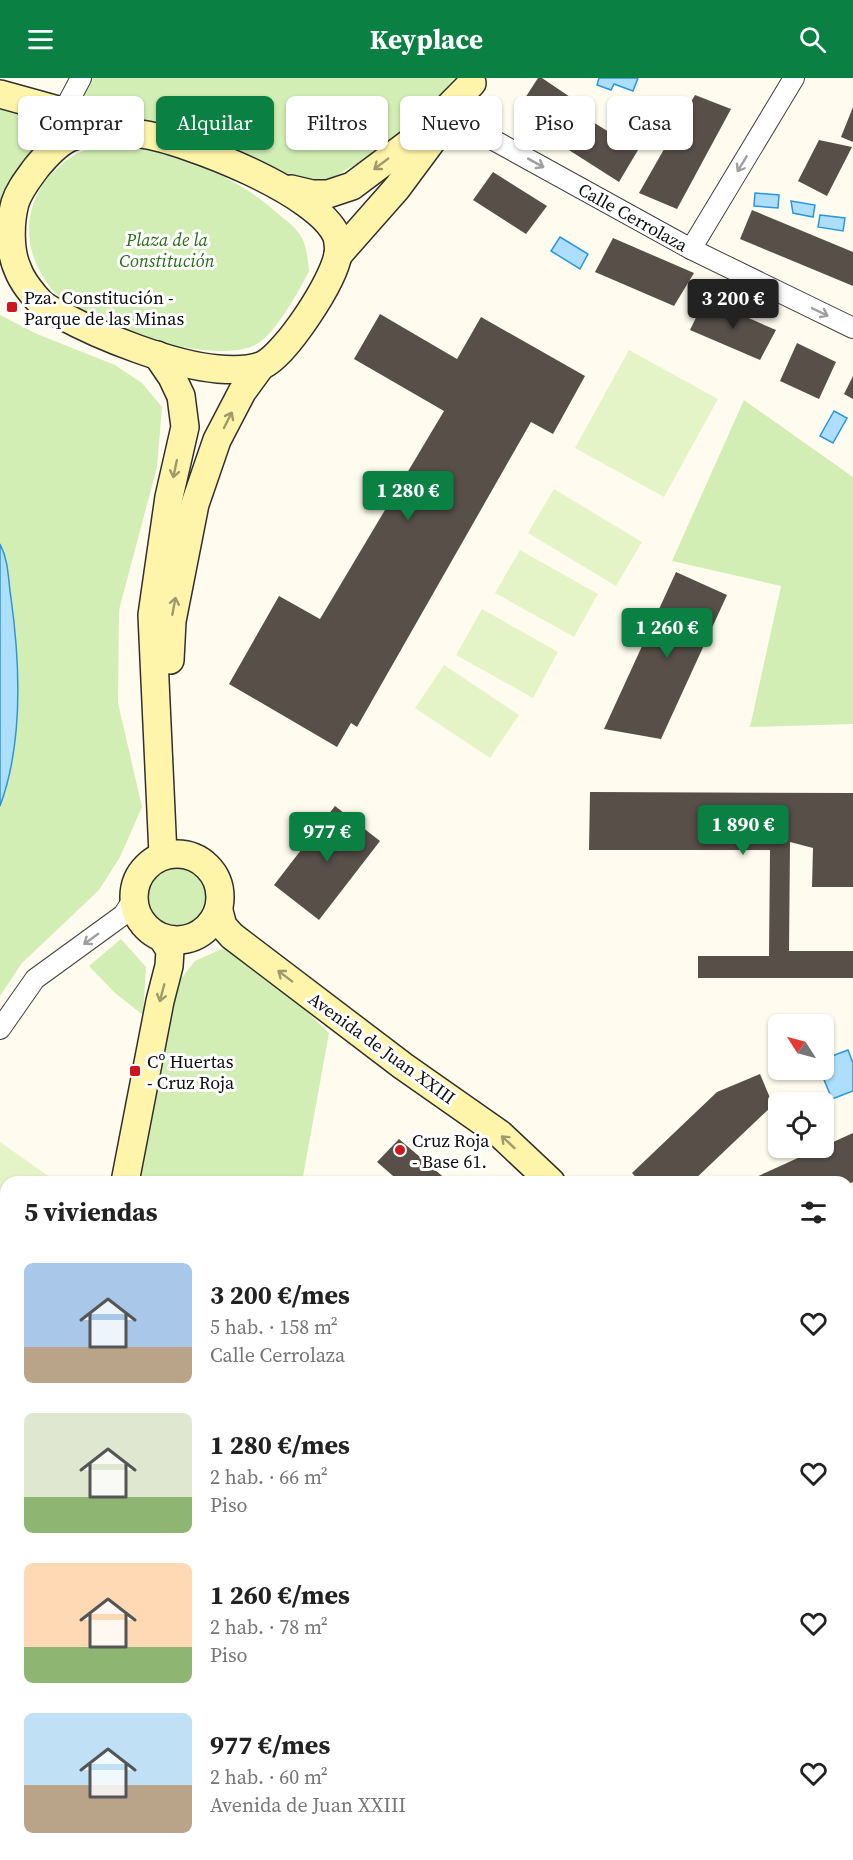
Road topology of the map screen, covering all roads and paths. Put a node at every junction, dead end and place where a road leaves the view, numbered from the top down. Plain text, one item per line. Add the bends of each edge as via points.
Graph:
1 (81, 78) edge
2 (794, 78) edge
3 (474, 81) edge
4 (0, 94) edge
5 (71, 96) edge
6 (463, 96) edge
7 (18, 99) edge
8 (144, 135) edge
9 (502, 145) edge
10 (54, 150) edge
11 (425, 150) edge
12 (285, 188) junction
13 (691, 249) junction
14 (338, 255) junction
15 (0, 276) edge
16 (42, 304) junction
17 (853, 328) edge
18 (157, 355) junction
19 (261, 366) junction
20 (172, 854) junction
21 (134, 900) junction
22 (219, 911) junction
23 (162, 938) junction
24 (0, 1029) edge
25 (126, 1176) edge
26 (545, 1176) edge

1 - 5 street
2 -> 13 street
3 - 6 main road
3 -> 12 main road via 424,132 352,186 328,194
4 - 7 main road
8 - 12 main road via 198,150
9 -> 13 street, Calle Cerrolaza
10 - 16 main road via 15,202 11,225 18,270
11 - 14 main road
12 - 14 main road via 330,225 337,237
13 -> 17 street, Calle Cerrolaza
14 - 19 main road via 329,278 291,339
15 - 16 main road
16 - 18 main road via 82,327
18 - 19 main road via 202,368
18 -> 20 main road via 181,396 185,428 169,497 152,615
20 -> 19 main road via 177,753 169,702 171,621 195,504 217,440 242,392
20 - 21 main road via 151,862 141,872
20 - 22 main road, Avenida de Juan XXIII via 193,856 214,872 220,885
21 - 23 main road via 144,925
21 -> 24 street via 123,915 35,979
22 - 23 main road via 210,926 196,936 179,941
26 -> 22 main road, Avenida de Juan XXIII via 500,1134 232,936 223,926
23 -> 25 main road via 170,950 169,966

